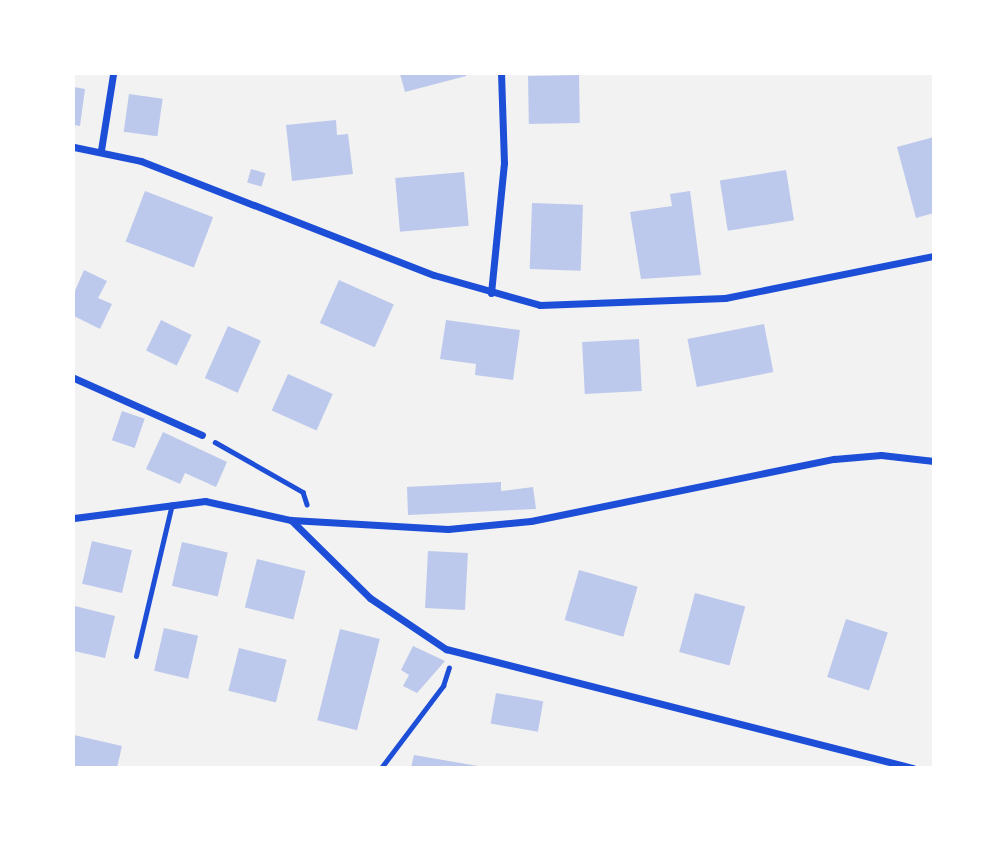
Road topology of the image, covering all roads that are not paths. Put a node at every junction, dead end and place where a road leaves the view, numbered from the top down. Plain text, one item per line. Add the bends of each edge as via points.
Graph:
1 (113, 74) edge
2 (501, 74) edge
3 (74, 147) edge
4 (101, 150) junction
5 (933, 256) edge
6 (491, 293) junction
7 (74, 378) edge
8 (202, 435) road end
9 (933, 461) edge
10 (172, 504) junction
11 (74, 518) edge
12 (291, 520) junction
13 (136, 656) dead end
14 (913, 768) edge

1 - 4 street
2 - 6 street via 505,163
3 - 4 street
4 - 6 street
5 - 6 street via 724,298 607,307 540,305
7 - 8 street
9 - 12 street via 881,455 834,459 531,522 448,529
10 - 11 street
10 - 12 street via 249,506
10 - 13 lane
12 - 14 street via 406,626 483,661

